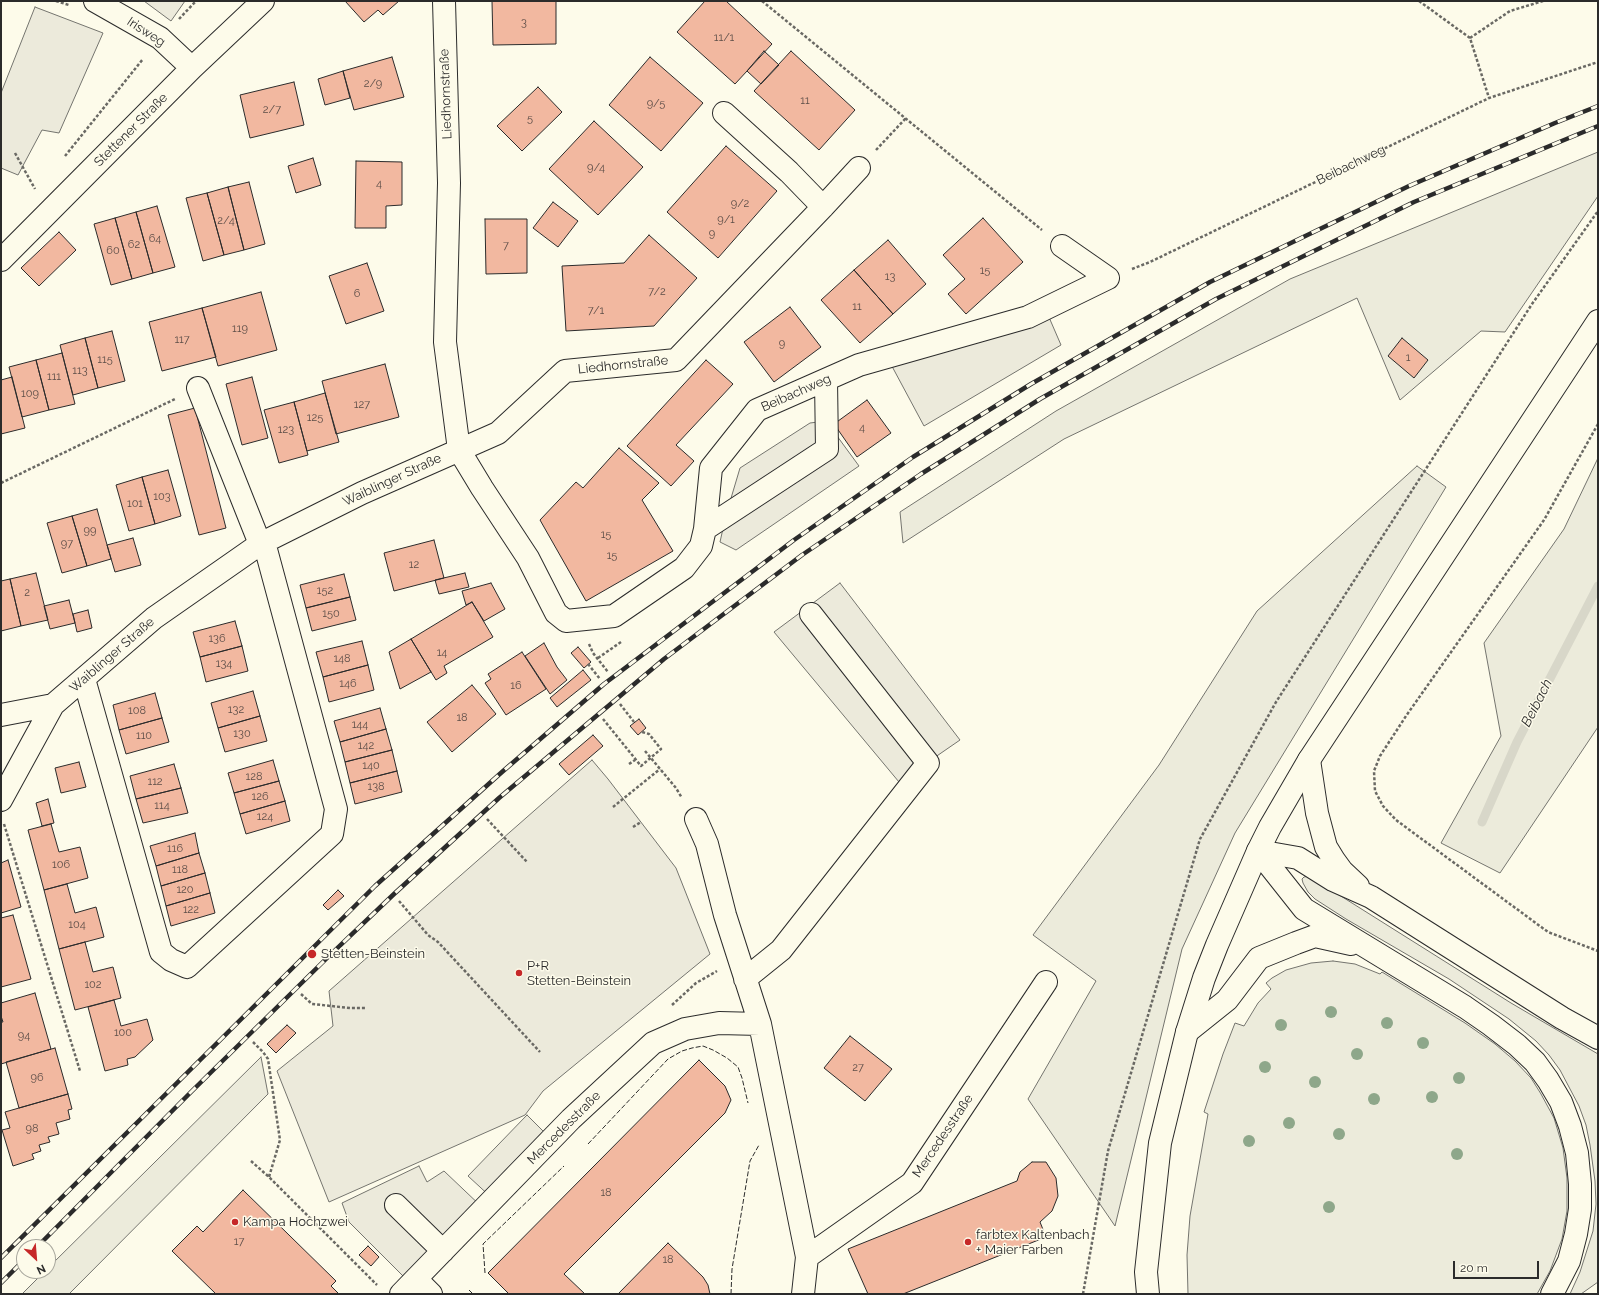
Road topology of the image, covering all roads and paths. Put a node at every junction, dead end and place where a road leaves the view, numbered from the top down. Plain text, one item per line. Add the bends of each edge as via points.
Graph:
1 (95, 1) edge
2 (196, 1) edge
3 (263, 1) edge
4 (444, 1) edge
5 (762, 1) edge
6 (1419, 1) edge
7 (1543, 1) edge
8 (160, 38) junction
9 (1470, 38) junction
10 (1598, 62) edge
11 (192, 68) junction
12 (1489, 98) junction
13 (724, 113) dead end
14 (906, 118) junction
15 (15, 153) dead end
16 (62, 160) dead end
17 (859, 168) joint
18 (37, 191) dead end
19 (823, 207) junction
20 (1062, 246) joint
21 (1, 260) edge
22 (1108, 278) junction
23 (1598, 321) edge
24 (826, 380) junction
25 (198, 388) joint
26 (1598, 424) edge
27 (459, 450) junction
28 (1, 483) edge
29 (705, 529) junction
30 (262, 543) junction
31 (811, 614) dead end
32 (566, 621) joint
33 (590, 649) dead end
34 (607, 653) dead end
35 (598, 658) junction
36 (588, 664) dead end
37 (608, 672) dead end
38 (84, 679) junction
39 (600, 679) dead end
40 (620, 704) dead end
41 (53, 705) junction
42 (1, 715) edge
43 (602, 719) dead end
44 (634, 722) dead end
45 (642, 732) dead end
46 (645, 751) dead end
47 (650, 758) junction
48 (635, 760) junction
49 (1309, 760) junction
50 (629, 764) dead end
51 (660, 769) junction
52 (1, 800) edge
53 (613, 807) dead end
54 (487, 819) dead end
55 (696, 819) joint
56 (3, 821) dead end
57 (641, 822) dead end
58 (633, 827) dead end
59 (1258, 851) junction
60 (526, 862) dead end
61 (1370, 897) junction
62 (398, 901) dead end
63 (1366, 947) junction
64 (1598, 952) edge
65 (742, 970) junction
66 (1046, 982) dead end
67 (301, 994) dead end
68 (364, 1008) dead end
69 (760, 1024) junction
70 (1187, 1032) junction
71 (1598, 1038) edge
72 (253, 1042) dead end
73 (654, 1043) junction
74 (540, 1052) dead end
75 (80, 1071) dead end
76 (251, 1161) dead end
77 (269, 1177) junction
78 (396, 1205) dead end
79 (443, 1251) junction
80 (806, 1257) junction
81 (408, 1286) edge
82 (380, 1288) dead end
83 (431, 1294) edge
84 (803, 1294) edge
85 (1148, 1294) edge
86 (1552, 1294) edge

1 - 8 main road, Irisweg
2 - 8 path
3 - 11 main road, Stettener Straße
4 - 27 main road, Liedhornstraße via 449,183 444,342
5 - 14 path
6 - 9 path
7 - 9 path via 1510,11
8 - 11 main road, Irisweg
8 - 16 path
9 - 12 path
10 - 12 path, Beibachweg
11 - 21 main road, Stettener Straße
12 - 22 path, Beibachweg via 1150,262
13 - 19 main road
14 - 17 path
14 - 20 path
15 - 18 path
17 - 19 main road, Liedhornstraße
19 - 27 main road, Liedhornstraße via 676,360 565,371 498,433
20 - 22 main road
22 - 24 main road, Beibachweg via 1028,317 859,365
23 - 49 main road
24 - 29 main road, Beibachweg via 757,410 710,468
24 - 29 main road via 827,449
25 - 28 path
25 - 30 main road
26 - 64 path via 1544,520 1406,716 1380,756 1374,771 1375,791 1383,806 1396,820 1548,932
27 - 30 main road, Waiblinger Straße via 362,493
27 - 32 main road, Liedhornstraße via 528,558 556,613
29 - 32 main road, Beibachweg via 701,546 684,568 614,616
30 - 38 main road, Waiblinger Straße via 154,618
30 - 38 main road via 336,809 332,834 187,967 170,960 161,952
31 - 65 main road via 928,762 781,950
33 - 35 path
34 - 35 path
35 - 37 path
36 - 39 path
38 - 41 main road, Waiblinger Straße
40 - 44 path
41 - 42 main road
41 - 52 main road, Waiblinger Straße
43 - 48 path
45 - 47 path via 649,734 661,749
46 - 47 path
47 - 48 path via 641,766
47 - 51 path
48 - 50 path
49 - 59 main road
49 - 61 main road via 1317,813 1326,847 1342,871
51 - 53 path
51 - 55 path
54 - 60 path
55 - 65 main road via 707,844
56 - 75 path
57 - 58 path
59 - 61 main road via 1298,858 1333,880
59 - 63 main road via 1304,908
59 - 70 main road via 1214,951
61 - 71 main road
62 - 74 path
63 - 70 main road via 1315,936 1259,958 1227,1000
63 - 86 main road via 1465,1007 1517,1045 1535,1062 1561,1102 1577,1153 1580,1209 1569,1261
65 - 69 main road
65 - 73 path via 713,972 696,983 673,1004
66 - 80 main road, Mercedesstraße via 912,1183
67 - 68 path via 312,1004
69 - 73 main road, Mercedesstraße via 719,1023 685,1029
69 - 80 main road
70 - 85 main road via 1160,1143 1146,1272
72 - 77 path via 268,1059 280,1140
73 - 79 main road, Mercedesstraße via 571,1119
76 - 77 path
77 - 82 path
78 - 79 main road
79 - 81 main road, Mercedesstraße
80 - 84 main road
81 - 83 main road

